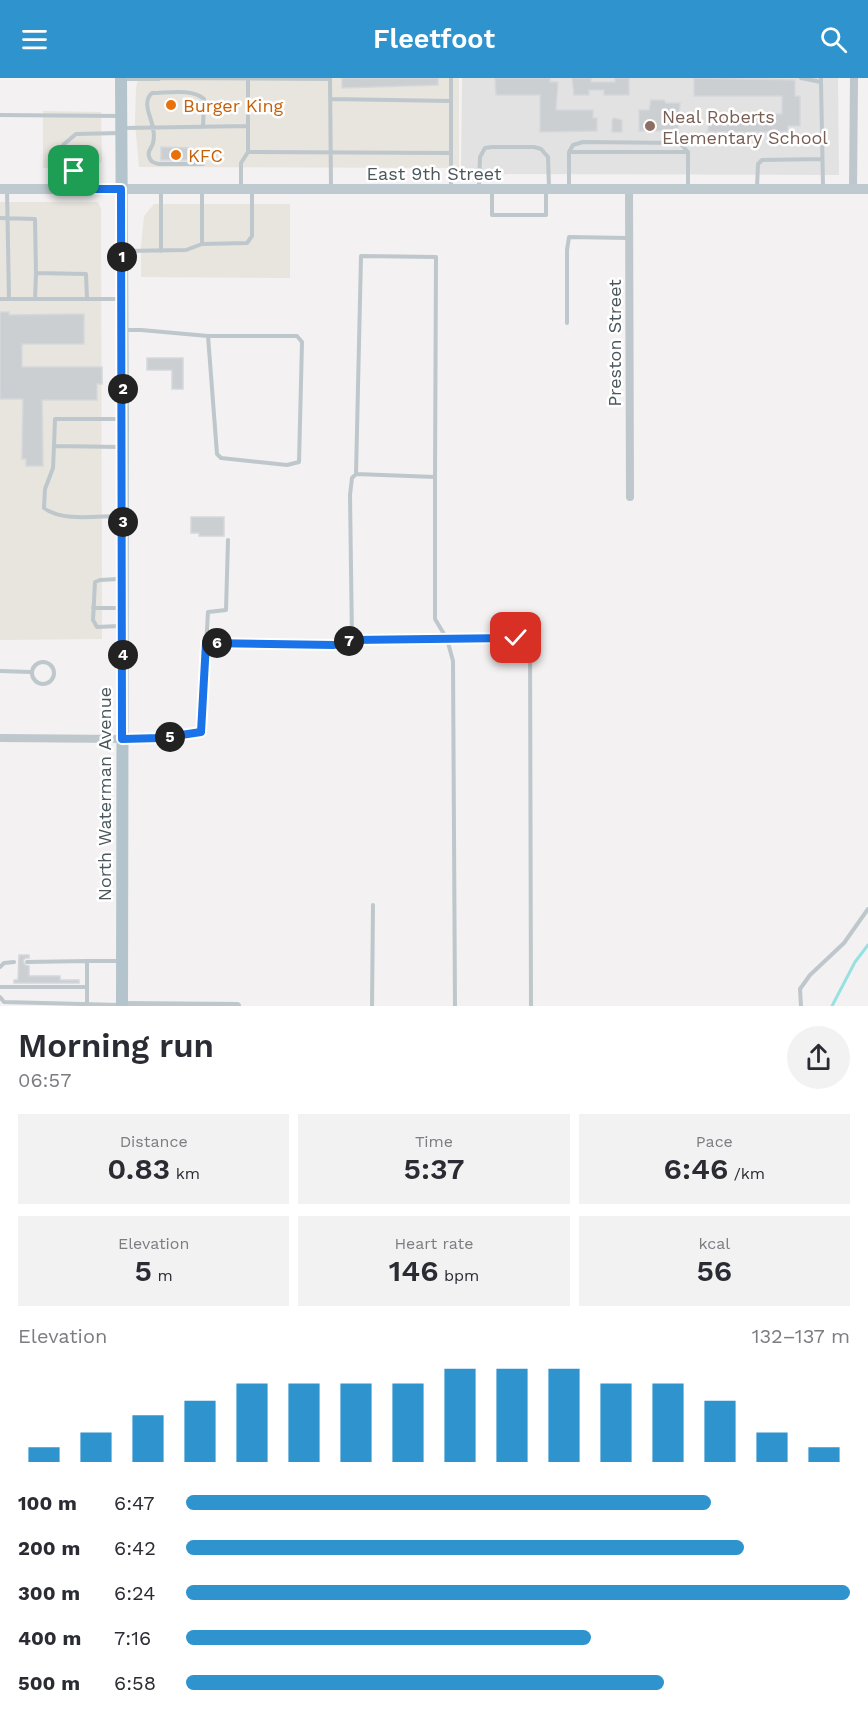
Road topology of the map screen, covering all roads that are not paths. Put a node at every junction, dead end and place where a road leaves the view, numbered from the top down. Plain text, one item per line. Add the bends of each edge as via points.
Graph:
1 (451, 78) edge
2 (801, 78) edge
3 (854, 78) edge
4 (121, 79) edge
5 (159, 79) edge
6 (248, 79) edge
7 (330, 79) edge
8 (821, 80) edge
9 (331, 99) junction
10 (451, 101) junction
11 (0, 115) edge
12 (121, 126) junction
13 (248, 126) junction
14 (203, 127) junction
15 (153, 128) junction
16 (248, 152) junction
17 (331, 152) junction
18 (569, 152) junction
19 (688, 152) junction
20 (451, 153) junction
21 (822, 159) junction
22 (203, 164) dead end
23 (4, 189) edge
24 (75, 189) junction
25 (121, 189) junction
26 (161, 189) junction
27 (202, 189) junction
28 (247, 189) junction
29 (451, 189) junction
30 (479, 189) junction
31 (492, 189) junction
32 (548, 189) junction
33 (569, 189) junction
34 (629, 189) junction
35 (688, 189) junction
36 (757, 189) junction
37 (823, 189) junction
38 (854, 189) junction
39 (868, 189) edge
40 (331, 190) junction
41 (0, 218) edge
42 (8, 218) junction
43 (629, 238) junction
44 (202, 244) junction
45 (161, 250) junction
46 (122, 251) junction
47 (36, 273) junction
48 (0, 299) edge
49 (9, 299) junction
50 (34, 299) junction
51 (87, 299) junction
52 (123, 299) junction
53 (567, 323) dead end
54 (123, 330) junction
55 (208, 336) junction
56 (123, 419) junction
57 (54, 446) junction
58 (123, 447) junction
59 (356, 474) junction
60 (435, 477) junction
61 (630, 497) dead end
62 (123, 516) junction
63 (228, 540) dead end
64 (123, 579) junction
65 (93, 608) junction
66 (123, 608) junction
67 (123, 626) junction
68 (447, 639) junction
69 (352, 640) junction
70 (206, 643) junction
71 (0, 671) edge
72 (31, 672) junction
73 (0, 738) edge
74 (122, 739) junction
75 (373, 905) dead end
76 (868, 909) edge
77 (87, 961) junction
78 (122, 961) junction
79 (14, 962) dead end
80 (27, 962) dead end
81 (0, 967) edge
82 (0, 987) edge
83 (87, 987) junction
84 (0, 997) edge
85 (87, 1004) junction
86 (122, 1005) edge
87 (237, 1006) edge
88 (372, 1006) edge
89 (455, 1006) edge
90 (531, 1006) edge
91 (801, 1006) edge

1 - 10 lane
2 - 8 lane
3 - 38 street
4 - 5 lane
4 - 12 main road, North Waterman Avenue
5 - 6 lane
6 - 7 lane
6 - 13 lane
7 - 9 lane
8 - 21 lane
9 - 10 lane
9 - 17 lane
10 - 20 lane
11 - 12 lane
12 - 15 lane
12 - 24 lane via 76,134 63,145 63,161 74,167
12 - 25 main road, North Waterman Avenue
13 - 14 lane
13 - 16 lane
14 - 15 lane
14 - 15 lane via 204,99 200,96 152,93 147,104
15 - 22 lane via 154,142 148,152 153,162
16 - 17 lane
16 - 28 lane via 241,163
17 - 20 lane
17 - 40 lane
18 - 19 lane
18 - 19 lane via 573,145 583,142 680,143
18 - 33 lane
19 - 35 lane
20 - 29 lane
21 - 36 lane via 762,160 758,165
21 - 37 lane
23 - 24 street, East 9th Street
23 - 42 lane
24 - 25 street, East 9th Street
25 - 26 street, East 9th Street
25 - 46 main road, North Waterman Avenue
26 - 27 street, East 9th Street
26 - 45 lane
27 - 28 street, East 9th Street
27 - 44 lane
28 - 40 street, East 9th Street
28 - 44 lane via 252,236 247,243
29 - 30 street, East 9th Street
29 - 40 street, East 9th Street
30 - 31 street, East 9th Street
30 - 32 lane via 483,150 534,147 544,151 549,161
31 - 32 street, East 9th Street
31 - 32 lane via 492,215 546,215
32 - 33 street, East 9th Street
33 - 34 street, East 9th Street
34 - 35 street, East 9th Street
34 - 43 street, Preston Street
35 - 36 street, East 9th Street
36 - 37 street, East 9th Street
37 - 38 street, East 9th Street
38 - 39 street, East 9th Street
41 - 42 lane
42 - 47 lane via 35,219
42 - 49 lane
43 - 53 lane via 569,237
43 - 61 street, Preston Street
44 - 45 lane via 186,250
45 - 46 lane
46 - 52 main road, North Waterman Avenue
47 - 50 lane
47 - 51 lane via 86,273
48 - 49 lane
49 - 50 lane
50 - 51 lane
51 - 52 lane
52 - 54 main road, North Waterman Avenue
54 - 55 lane
54 - 56 main road, North Waterman Avenue
55 - 55 lane via 297,336 302,342 299,462 287,465 221,458 217,454
56 - 57 lane via 56,419
56 - 58 main road, North Waterman Avenue
57 - 58 lane
57 - 62 lane via 44,508 69,516
58 - 62 main road, North Waterman Avenue
59 - 60 lane
59 - 60 lane via 361,256 436,257
59 - 69 lane via 350,495
60 - 68 lane via 435,619
62 - 64 main road, North Waterman Avenue
63 - 70 lane via 226,610 208,612
64 - 65 lane via 95,582
64 - 66 main road, North Waterman Avenue
65 - 66 lane
65 - 67 lane via 97,627
66 - 67 main road, North Waterman Avenue
67 - 74 main road, North Waterman Avenue
68 - 69 lane
68 - 89 lane via 453,661
68 - 90 lane via 530,639
69 - 70 lane via 334,645
70 - 74 lane via 201,732
71 - 72 lane
72 - 72 lane via 33,679 42,684 54,674 52,666 45,662 38,662
73 - 74 street
74 - 78 main road, North Waterman Avenue
75 - 88 lane
76 - 91 lane via 844,943 800,989
77 - 78 lane
77 - 80 lane
77 - 83 lane
78 - 86 main road, North Waterman Avenue
79 - 81 lane
82 - 83 lane
83 - 85 lane
84 - 85 lane via 4,1002
85 - 86 lane
86 - 87 street

